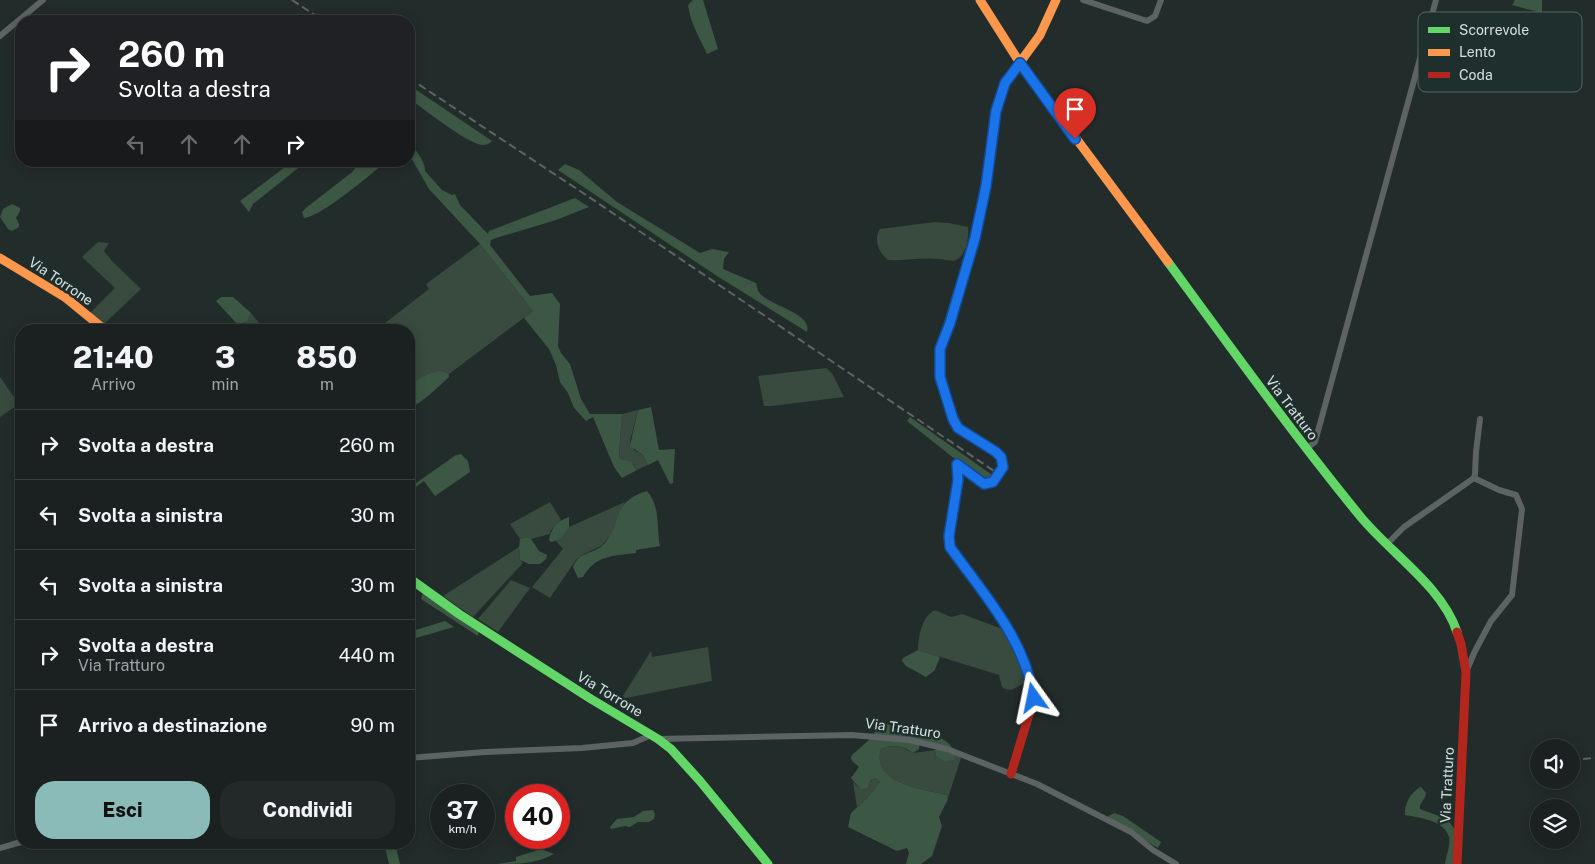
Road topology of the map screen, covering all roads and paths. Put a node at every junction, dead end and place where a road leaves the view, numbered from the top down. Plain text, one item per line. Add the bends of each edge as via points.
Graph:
1 (43, 0) edge
2 (980, 0) edge
3 (1056, 0) edge
4 (1083, 0) edge
5 (1161, 0) edge
6 (25, 15) edge
7 (15, 23) edge
8 (0, 36) edge
9 (1020, 63) junction
10 (1418, 66) edge
11 (0, 258) edge
12 (98, 324) edge
13 (1480, 418) dead end
14 (1306, 449) junction
15 (1474, 478) junction
16 (1386, 545) junction
17 (415, 582) edge
18 (1461, 644) junction
19 (1475, 651) junction
20 (1466, 672) junction
21 (654, 737) junction
22 (415, 758) edge
23 (1011, 774) junction
24 (15, 844) edge
25 (0, 848) edge
26 (768, 864) edge
27 (1176, 864) edge
28 (1457, 864) edge

1 - 6 street
2 - 9 street, Via Tratturo
3 - 9 street via 1040,35
4 - 5 street via 1147,21 1155,16
7 - 8 street
9 - 14 street, Via Tratturo
9 - 23 street via 1005,83 996,111 975,238 940,349 940,377 953,419 958,428 996,452 1003,467 993,482 984,484 957,464 958,480 949,536 950,547 997,610 1012,636 1031,679 1034,698
10 - 14 street via 1315,442
11 - 12 street, Via Torrone via 66,298
13 - 15 street
14 - 16 street, Via Tratturo
15 - 16 street via 1404,527
15 - 19 street via 1516,495 1522,509 1512,595 1491,621
16 - 18 street, Via Tratturo via 1440,601 1454,623
17 - 21 street, Via Torrone via 559,679
18 - 19 street
18 - 20 street, Via Tratturo
19 - 20 street
20 - 28 street, Via Tratturo
21 - 22 street, Via Tratturo via 633,743 582,748
21 - 23 street, Via Tratturo via 885,737 947,749
21 - 26 street, Via Torrone via 681,758
23 - 27 street, Via Tratturo via 1130,832
24 - 25 street

